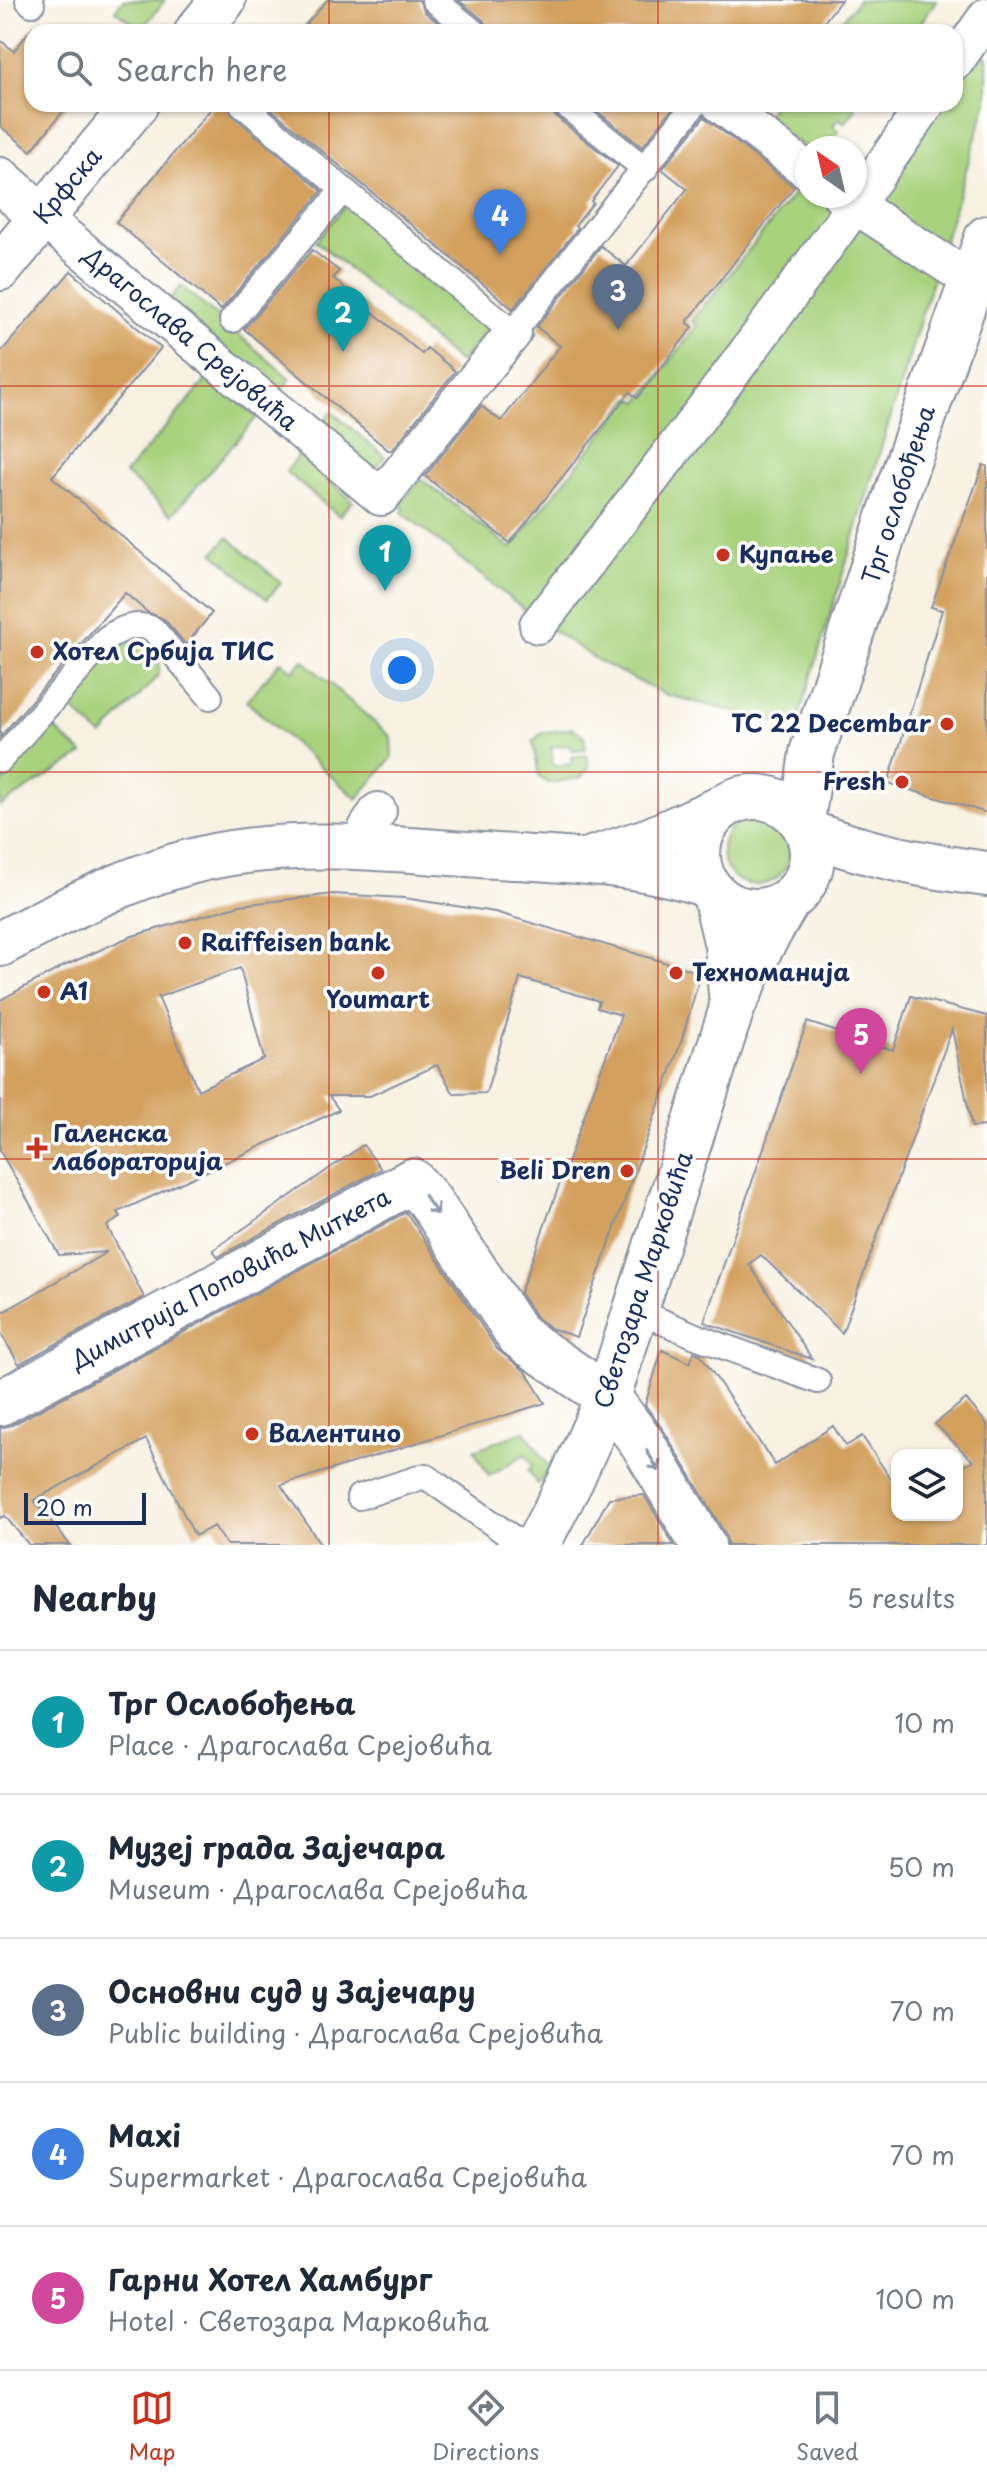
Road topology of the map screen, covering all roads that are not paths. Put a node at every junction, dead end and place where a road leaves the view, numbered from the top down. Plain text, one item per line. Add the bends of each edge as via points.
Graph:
1 (223, 0) edge
2 (434, 0) edge
3 (987, 16) edge
4 (204, 24) edge
5 (464, 24) edge
6 (963, 50) edge
7 (129, 112) edge
8 (251, 112) edge
9 (574, 112) edge
10 (682, 112) edge
11 (731, 112) edge
12 (920, 112) edge
13 (795, 161) edge
14 (645, 169) junction
15 (867, 178) edge
16 (0, 180) edge
17 (343, 190) junction
18 (844, 208) edge
19 (857, 208) edge
20 (42, 217) junction
21 (987, 238) edge
22 (0, 268) edge
23 (972, 281) junction
24 (232, 320) dead end
25 (513, 333) junction
26 (538, 625) dead end
27 (210, 697) dead end
28 (812, 753) junction
29 (0, 760) edge
30 (731, 804) junction
31 (805, 827) junction
32 (586, 861) junction
33 (910, 863) junction
34 (987, 874) edge
35 (711, 890) junction
36 (792, 897) junction
37 (0, 944) edge
38 (732, 1008) junction
39 (635, 1310) junction
40 (818, 1381) dead end
41 (608, 1397) junction
42 (0, 1403) edge
43 (359, 1497) dead end
44 (523, 1545) edge
45 (537, 1545) edge
46 (703, 1545) edge

1 - 4 street
2 - 5 lane
3 - 6 street
7 - 20 street, Крфска
8 - 17 lane
9 - 14 lane
10 - 14 lane via 667,121
11 - 13 street
12 - 15 street
14 - 25 lane
16 - 20 street, Драгослава Срејовића
17 - 24 lane
17 - 25 lane
18 - 26 street via 714,399
19 - 23 street
20 - 22 street, Крфска
20 - 25 street, Драгослава Срејовића via 381,497
21 - 23 street, Трг ослобођења
23 - 28 street, Трг ослобођења
27 - 29 lane via 153,629 124,628 107,638
28 - 30 street
28 - 31 street, Трг ослобођења
30 - 31 street via 771,799 794,811
30 - 32 street
30 - 35 street via 709,821 698,847
31 - 33 street via 849,849
31 - 36 street via 812,846 809,872
32 - 35 street via 680,876
32 - 37 street via 370,829 287,848 232,853 150,875
33 - 34 street
33 - 36 street via 856,870
35 - 36 street via 750,911
35 - 38 street, Светозара Марковића via 727,945
36 - 38 street, Светозара Марковића
38 - 39 street, Светозара Марковића
39 - 40 lane
39 - 41 street, Светозара Марковића
42 -> 41 street, Димитрија Поповића Миткета via 412,1181 518,1335
41 - 45 street, Светозара Марковића
41 -> 46 street via 643,1444
43 - 44 lane via 425,1476

